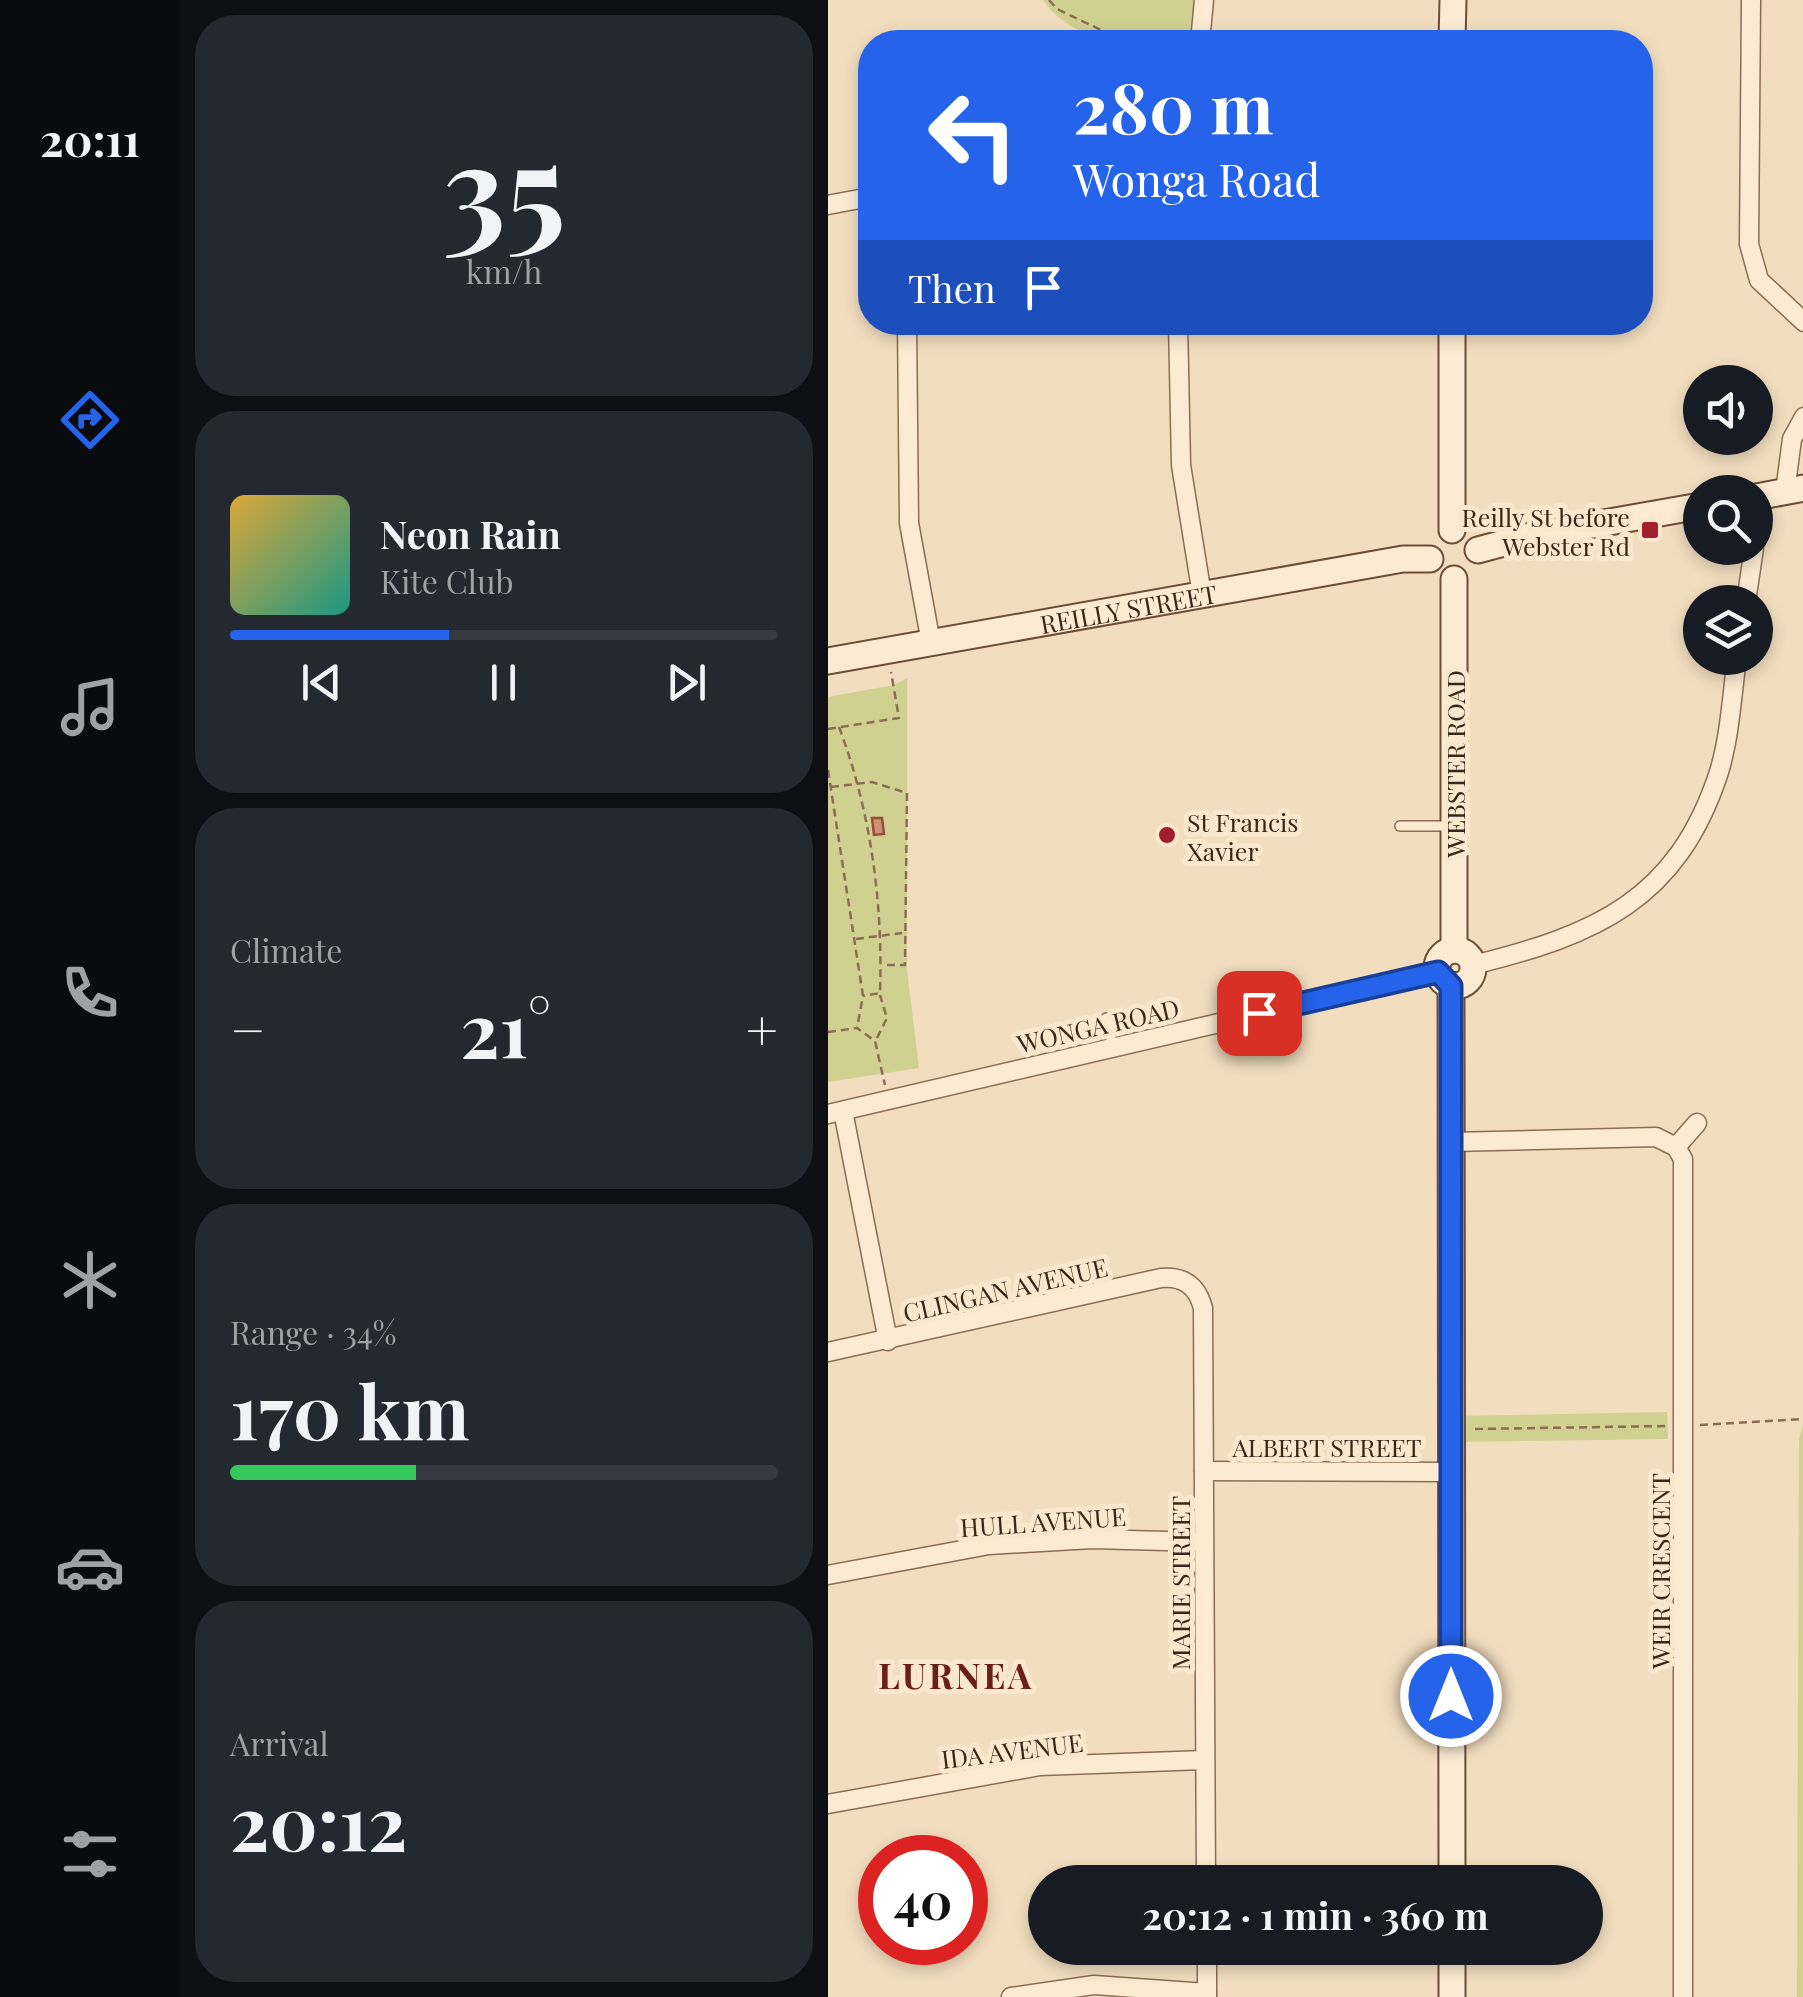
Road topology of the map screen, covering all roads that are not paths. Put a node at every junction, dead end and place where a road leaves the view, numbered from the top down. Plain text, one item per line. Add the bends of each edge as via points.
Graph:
1 (1204, 0) edge
2 (1452, 0) edge
3 (1751, 0) edge
4 (1201, 30) edge
5 (1452, 30) edge
6 (858, 199) edge
7 (828, 205) edge
8 (1804, 322) edge
9 (907, 335) edge
10 (1178, 335) edge
11 (1452, 335) edge
12 (1804, 417) edge
13 (1777, 493) edge
14 (1683, 509) edge
15 (1452, 530) junction
16 (1478, 550) junction
17 (1430, 559) junction
18 (1454, 579) junction
19 (1202, 595) junction
20 (931, 643) junction
21 (828, 662) edge
22 (1735, 675) edge
23 (1400, 826) dead end
24 (1454, 827) junction
25 (1464, 957) junction
26 (1444, 979) junction
27 (1106, 1018) dead end
28 (1113, 1047) junction
29 (835, 1112) edge
30 (1697, 1123) dead end
31 (1451, 1142) junction
32 (1676, 1146) junction
33 (1192, 1286) joint
34 (888, 1341) junction
35 (828, 1352) edge
36 (1204, 1470) junction
37 (1450, 1472) junction
38 (1204, 1542) junction
39 (828, 1575) edge
40 (1204, 1760) junction
41 (828, 1804) edge
42 (1206, 1865) edge
43 (1452, 1865) edge
44 (1207, 1965) edge
45 (1452, 1965) edge
46 (1207, 1995) edge
47 (1011, 1997) edge
48 (1452, 1997) edge
49 (1684, 1997) edge

1 - 4 street
2 - 5 street
3 - 8 street via 1749,244 1759,280
6 - 7 street
9 - 20 street via 909,523
10 - 19 street via 1181,466
11 - 15 street
12 - 13 street
14 - 16 street
15 - 16 street via 1469,535
15 - 17 street via 1432,543
16 - 18 street via 1470,573
17 - 18 street via 1438,573
17 - 19 street, REILLY STREET
18 - 24 street, WEBSTER ROAD
19 - 20 street, REILLY STREET
20 - 21 street, REILLY STREET
22 - 25 street via 1720,768 1693,836 1669,866 1623,912 1553,946
23 - 24 lane
24 - 25 street, WEBSTER ROAD
25 - 26 street via 1468,981
26 - 28 street, WONGA ROAD
26 - 31 street
27 - 28 lane
28 - 29 street, WONGA ROAD
29 - 34 street
30 - 32 street
31 - 32 street via 1648,1137
31 - 37 street
32 - 49 street, WEIR CRESCENT via 1686,1174
33 - 34 street, CLINGAN AVENUE via 1160,1278
33 - 36 street, MARIE STREET via 1202,1308
34 - 35 street, CLINGAN AVENUE
36 - 37 street, ALBERT STREET
36 - 38 street, MARIE STREET
37 - 43 street
38 - 39 street, HULL AVENUE via 989,1545
38 - 40 street, MARIE STREET
40 - 41 street, IDA AVENUE via 1040,1766
40 - 42 street, MARIE STREET
44 - 46 street
45 - 48 street
46 - 47 street via 1094,1985

